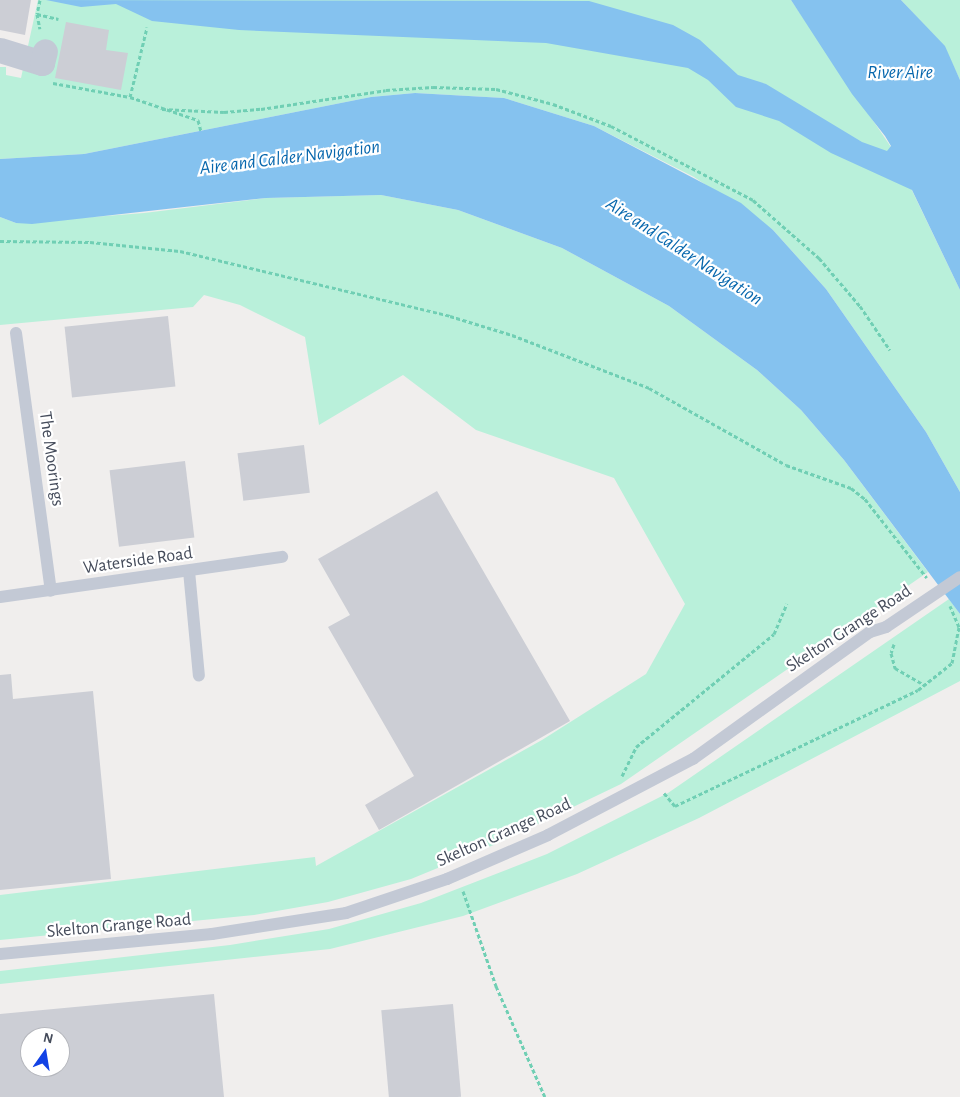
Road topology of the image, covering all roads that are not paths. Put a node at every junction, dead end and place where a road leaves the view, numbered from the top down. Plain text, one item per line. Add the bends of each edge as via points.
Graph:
1 (0, 50) edge
2 (44, 57) road end
3 (16, 333) dead end
4 (282, 557) dead end
5 (189, 571) junction
6 (960, 578) edge
7 (51, 591) junction
8 (0, 598) edge
9 (199, 676) dead end
10 (0, 954) edge

1 - 2 street
3 - 7 lane, The Moorings
4 - 5 lane, Waterside Road
5 - 7 lane, Waterside Road
5 - 9 lane
6 - 10 lane, Skelton Grange Road, bridge via 886,627 870,632 693,759 548,835 458,874 346,913 212,934
7 - 8 lane, Waterside Road

